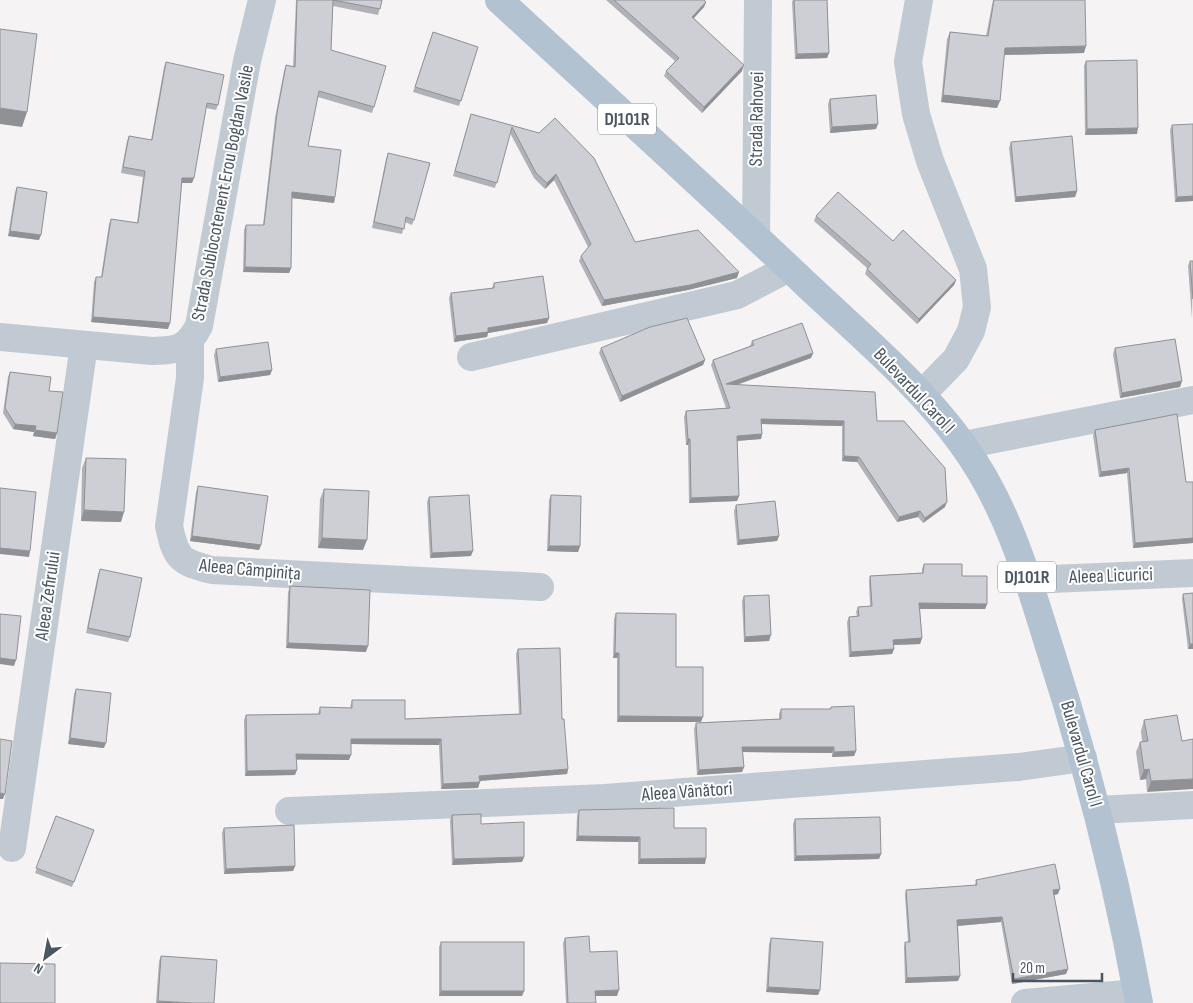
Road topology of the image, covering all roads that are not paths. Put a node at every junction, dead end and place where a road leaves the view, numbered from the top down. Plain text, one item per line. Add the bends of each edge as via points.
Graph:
1 (262, 0) edge
2 (498, 0) edge
3 (758, 0) edge
4 (919, 0) edge
5 (756, 237) junction
6 (789, 268) junction
7 (0, 337) edge
8 (190, 343) junction
9 (84, 345) junction
10 (471, 357) dead end
11 (922, 394) junction
12 (1193, 400) edge
13 (964, 445) junction
14 (1193, 573) edge
15 (1028, 580) junction
16 (540, 587) dead end
17 (1083, 758) junction
18 (1193, 804) edge
19 (1097, 810) junction
20 (289, 811) dead end
21 (12, 848) dead end
22 (1138, 998) edge
23 (1025, 1003) edge

1 - 8 street, Strada Sublocotenent Erou Bogdan Vasile via 245,71 199,326
2 - 5 main road, Bulevardul Carol I / DJ101R
3 - 5 street, Strada Rahovei
4 - 11 street via 908,62 916,114 930,161 973,270 977,307 971,332 956,359
5 - 6 main road, Bulevardul Carol I / DJ101R
6 - 10 street via 737,295
6 - 11 main road, Bulevardul Carol I / DJ101R
7 - 9 street, Strada Sublocotenent Erou Bogdan Vasile
8 - 9 street, Strada Sublocotenent Erou Bogdan Vasile via 175,350 152,351
8 - 16 street, Aleea Câmpinița via 190,378 169,526 174,549 187,564 212,570
9 - 21 street, Aleea Zefirului
11 - 13 main road, Bulevardul Carol I / DJ101R
12 - 13 street
13 - 15 main road, Bulevardul Carol I / DJ101R via 1010,530
14 - 15 street, Aleea Licurici
15 - 17 main road, Bulevardul Carol I / DJ101R
17 - 19 main road, Bulevardul Carol I / DJ101R
17 - 20 street, Aleea Vânători via 1019,767 606,798
18 - 19 street
19 - 22 main road, Bulevardul Carol I / DJ101R
22 - 23 street

